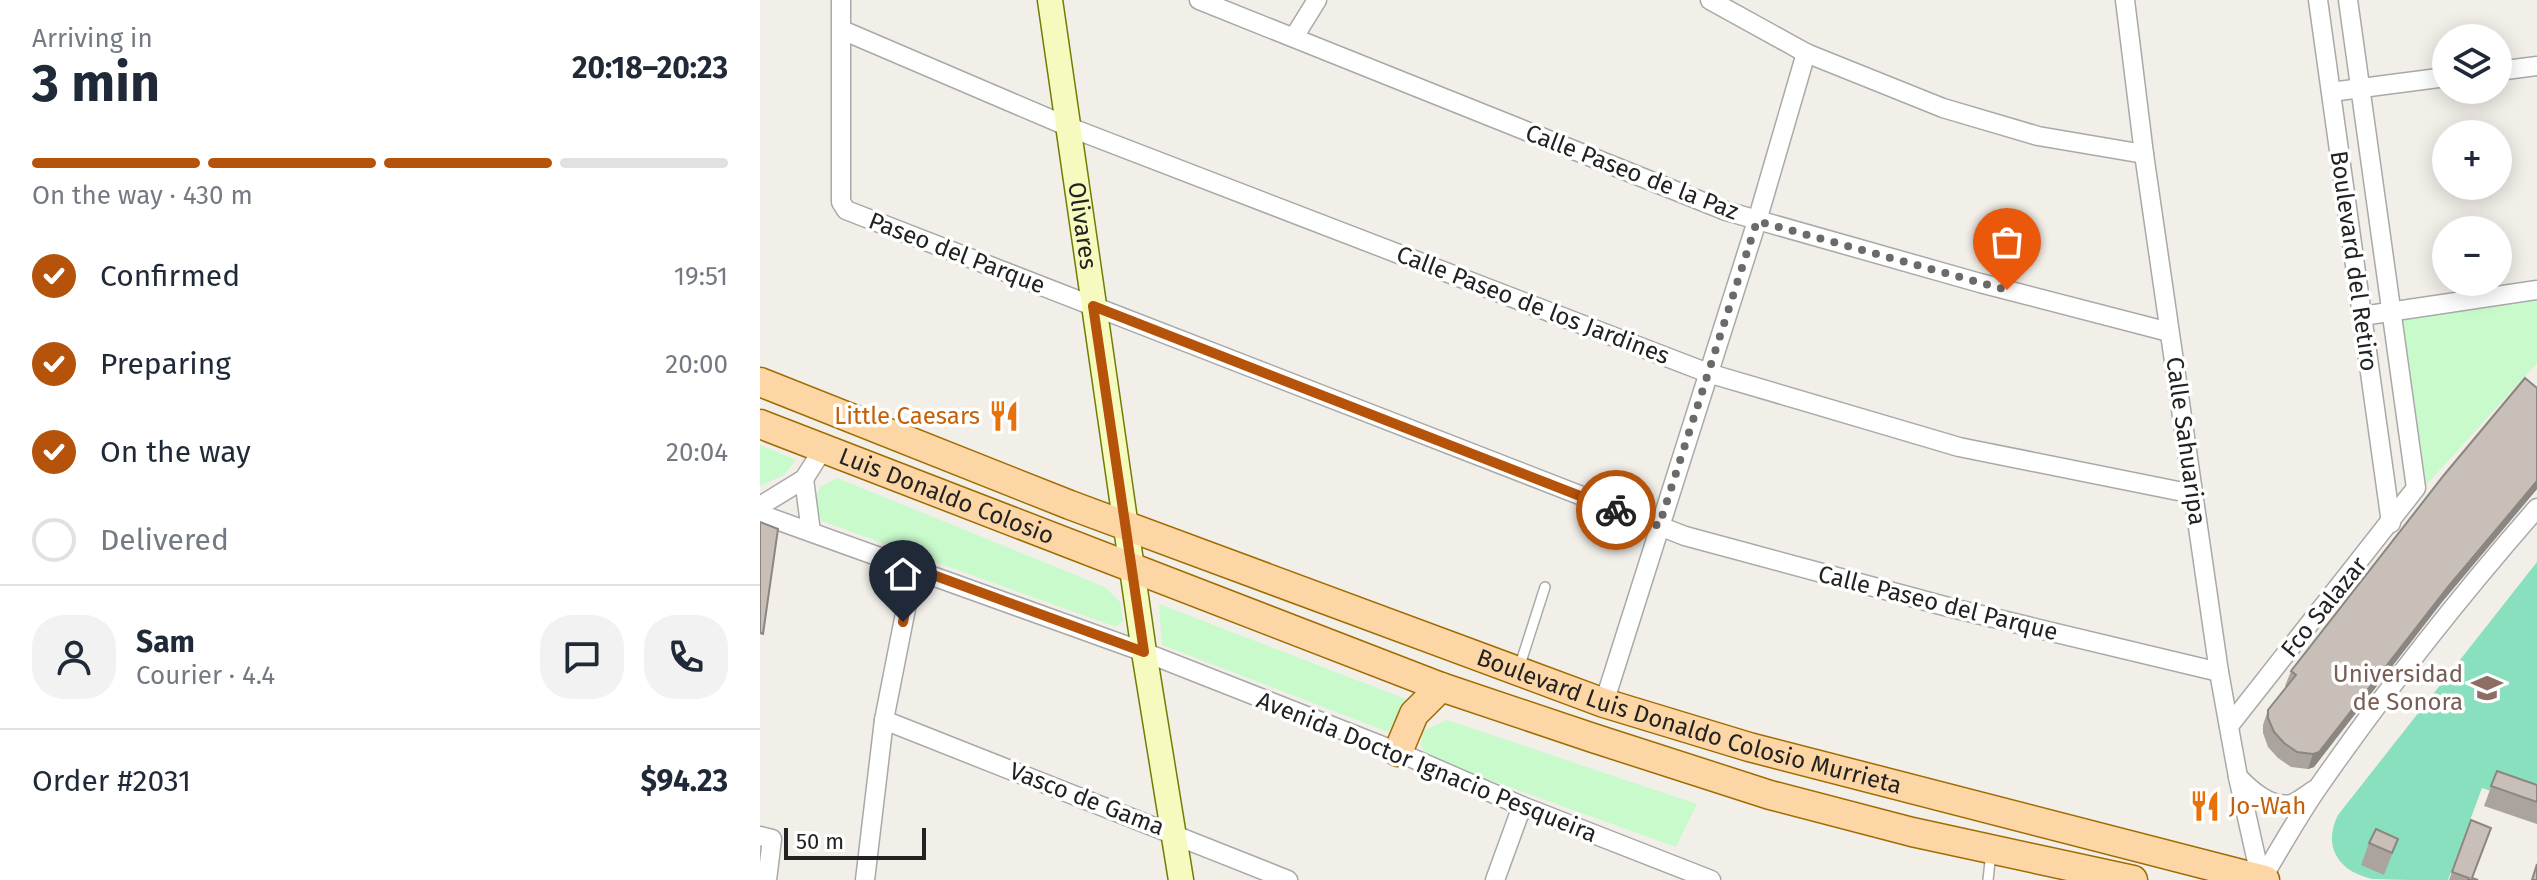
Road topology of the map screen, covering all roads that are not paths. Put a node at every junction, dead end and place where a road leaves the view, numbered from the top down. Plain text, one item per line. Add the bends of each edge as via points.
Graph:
1 (841, 0) edge
2 (1050, 0) edge
3 (1199, 0) edge
4 (1317, 0) edge
5 (1710, 0) edge
6 (2125, 0) edge
7 (2318, 0) edge
8 (2348, 0) edge
9 (842, 30) junction
10 (1294, 37) junction
11 (1806, 53) junction
12 (2537, 66) edge
13 (2512, 69) edge
14 (2432, 79) edge
15 (2360, 88) junction
16 (2331, 92) junction
17 (1069, 127) junction
18 (2144, 154) junction
19 (1757, 221) junction
20 (2537, 290) edge
21 (1093, 306) junction
22 (2391, 310) junction
23 (2362, 316) junction
24 (2169, 332) junction
25 (1708, 373) junction
26 (760, 382) edge
27 (760, 424) edge
28 (823, 449) junction
29 (804, 479) junction
30 (2416, 487) joint
31 (2193, 494) junction
32 (1070, 505) junction
33 (760, 506) edge
34 (2537, 508) edge
35 (760, 514) edge
36 (2391, 523) junction
37 (1659, 526) junction
38 (1127, 527) junction
39 (811, 532) junction
40 (1045, 533) junction
41 (914, 568) junction
42 (1133, 568) junction
43 (1545, 587) dead end
44 (1144, 652) junction
45 (1518, 671) junction
46 (2219, 672) junction
47 (1441, 687) junction
48 (1604, 703) junction
49 (884, 720) junction
50 (2229, 726) junction
51 (1398, 752) junction
52 (2238, 777) junction
53 (2318, 788) junction
54 (1522, 806) junction
55 (1174, 833) junction
56 (760, 836) edge
57 (1991, 849) junction
58 (1659, 871) edge
59 (865, 876) edge
60 (2122, 878) edge
61 (767, 880) edge
62 (884, 880) edge
63 (1181, 880) edge
64 (1288, 880) edge
65 (1495, 880) edge
66 (1711, 880) edge
67 (1988, 880) edge
68 (2262, 880) edge

1 - 9 street
2 - 17 main road, Olivares
3 - 10 street, Calle Paseo de la Paz
4 - 10 street
5 - 11 street
6 - 18 street, Calle Sahuaripa
7 - 16 street, Boulevard del Retiro
8 - 15 street, Boulevard del Retiro
9 - 17 street, Calle Paseo de los Jardines
9 - 21 street, Paseo del Parque via 841,202 846,210
10 - 19 street, Calle Paseo de la Paz
11 - 18 street via 1994,125
11 - 19 street
12 - 13 street
14 - 15 street
15 - 16 street
15 - 22 street, Boulevard del Retiro
16 - 23 street, Boulevard del Retiro
17 - 21 main road, Olivares
17 - 25 street, Calle Paseo de los Jardines
18 - 24 street, Calle Sahuaripa
19 - 24 street, Calle Paseo de la Paz
19 - 25 street
20 - 22 street
21 - 37 street, Paseo del Parque
21 - 38 main road, Olivares
22 - 23 street
22 - 30 street, Boulevard del Retiro
23 - 36 street, Boulevard del Retiro
24 - 31 street, Calle Sahuaripa
25 - 31 street, Calle Paseo de los Jardines via 1959,447
25 - 37 street
26 - 32 main road, Luis Donaldo Colosio
27 - 28 main road, Luis Donaldo Colosio
28 - 29 street
28 - 40 main road, Luis Donaldo Colosio
29 - 33 street
29 - 39 street
30 - 36 street, Fco Salazar
31 - 46 street, Calle Sahuaripa
32 - 38 main road, Luis Donaldo Colosio
32 - 40 main road via 1062,522
34 - 53 street
35 - 39 street, Avenida Doctor Ignacio Pesqueira
36 - 50 street, Fco Salazar
37 - 46 street, Calle Paseo del Parque via 1937,604
37 - 48 street
38 - 42 main road, Olivares
38 - 45 main road, Boulevard Luis Donaldo Colosio Murrieta
39 - 41 street, Avenida Doctor Ignacio Pesqueira
40 - 42 main road, Luis Donaldo Colosio
41 - 44 street, Avenida Doctor Ignacio Pesqueira
41 - 49 street
42 - 44 main road, Olivares
42 - 47 main road, Boulevard Luis Donaldo Colosio Murrieta
43 - 45 lane
44 - 51 street, Avenida Doctor Ignacio Pesqueira
44 - 55 main road, Olivares
45 - 48 main road, Boulevard Luis Donaldo Colosio Murrieta
46 - 50 street, Calle Sahuaripa
47 - 51 main road via 1414,714
47 - 57 main road, Boulevard Luis Donaldo Colosio Murrieta via 1770,795
48 - 68 main road, Boulevard Luis Donaldo Colosio Murrieta via 1749,747
49 - 55 street, Vasco de Gama
49 - 59 street
50 - 52 street, Calle Sahuaripa
51 - 54 street, Avenida Doctor Ignacio Pesqueira
52 - 53 street via 2280,804 2293,804
52 - 68 street, Calle Sahuaripa
53 - 68 street
54 - 58 street, Avenida Doctor Ignacio Pesqueira
54 - 65 street
55 - 63 main road, Olivares
55 - 64 street, Vasco de Gama
56 - 61 street via 772,839
57 - 60 main road, Boulevard Luis Donaldo Colosio Murrieta
57 - 67 lane
58 - 66 street, Avenida Doctor Ignacio Pesqueira
59 - 62 street

